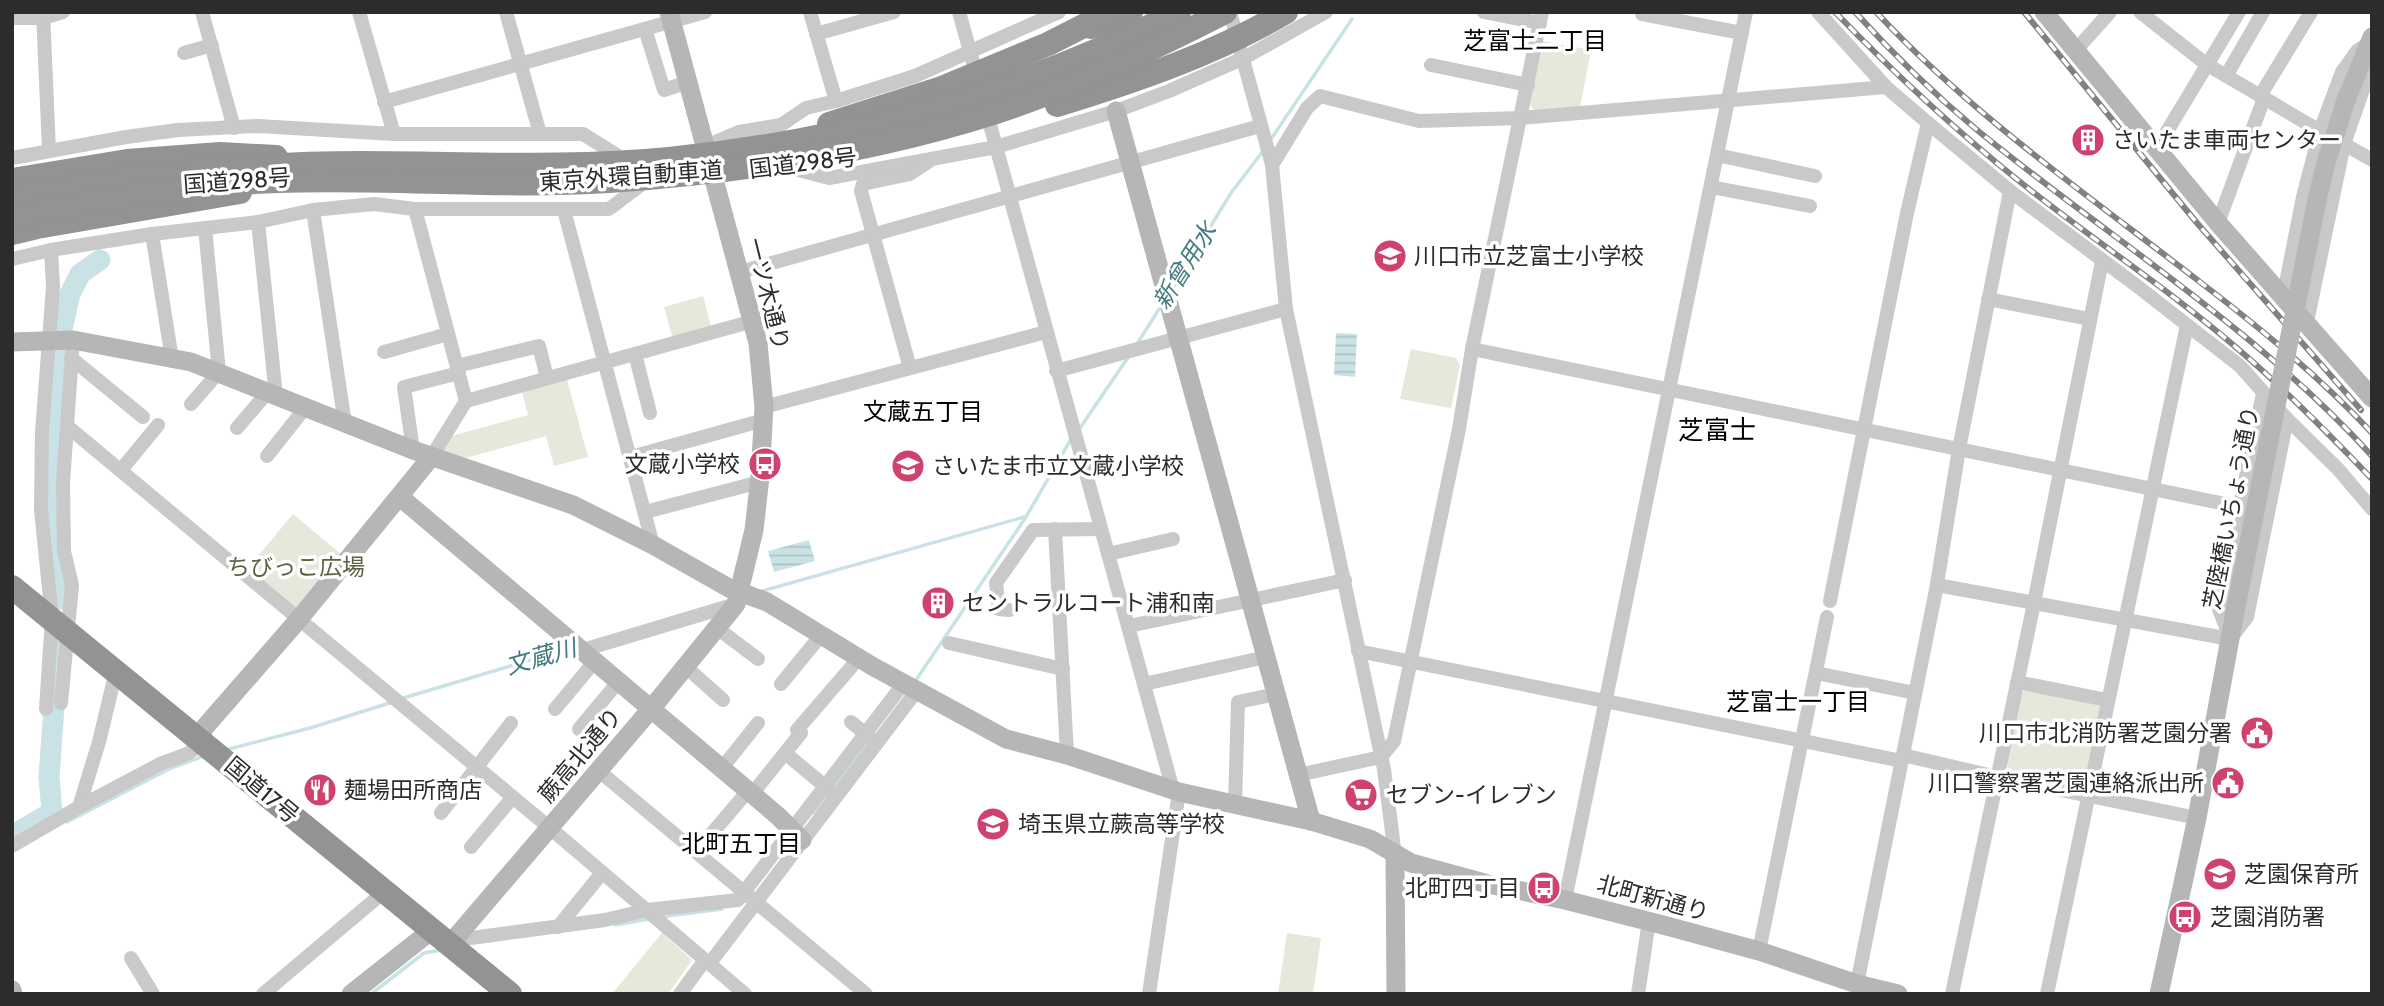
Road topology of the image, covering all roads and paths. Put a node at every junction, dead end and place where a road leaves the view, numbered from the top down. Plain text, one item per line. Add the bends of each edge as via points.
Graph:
1 (63, 12) edge
2 (202, 12) edge
3 (359, 12) edge
4 (506, 12) edge
5 (705, 12) edge
6 (810, 12) edge
7 (894, 12) edge
8 (959, 12) edge
9 (1059, 12) edge
10 (1111, 12) edge
11 (1131, 12) edge
12 (1179, 12) edge
13 (1228, 12) edge
14 (1269, 12) edge
15 (1286, 12) edge
16 (1326, 12) edge
17 (1484, 12) edge
18 (1746, 12) edge
19 (1818, 12) edge
20 (2044, 12) edge
21 (2110, 12) edge
22 (2140, 12) edge
23 (2239, 12) edge
24 (2263, 12) edge
25 (2311, 12) edge
26 (1642, 14) dead end
27 (43, 15) edge
28 (671, 17) edge
29 (1541, 17) edge
30 (12, 18) edge
31 (645, 29) junction
32 (1742, 33) junction
33 (816, 34) junction
34 (1048, 44) junction
35 (2371, 44) edge
36 (212, 45) junction
37 (1220, 46) junction
38 (2076, 50) junction
39 (970, 52) junction
40 (184, 53) dead end
41 (1244, 58) junction
42 (520, 64) junction
43 (2206, 64) junction
44 (2372, 64) edge
45 (1430, 65) dead end
46 (2225, 76) junction
47 (688, 82) junction
48 (1528, 85) junction
49 (1886, 87) junction
50 (2262, 97) junction
51 (836, 101) junction
52 (1728, 101) junction
53 (384, 102) junction
54 (1116, 111) junction
55 (1522, 118) junction
56 (1928, 123) junction
57 (234, 128) junction
58 (2320, 131) junction
59 (1262, 132) junction
60 (394, 134) junction
61 (540, 134) junction
62 (2344, 144) junction
63 (704, 146) junction
64 (996, 147) junction
65 (2157, 148) junction
66 (49, 150) junction
67 (615, 154) junction
68 (1717, 155) junction
69 (12, 158) edge
70 (931, 160) junction
71 (1270, 160) junction
72 (2372, 160) edge
73 (1130, 163) junction
74 (787, 167) junction
75 (303, 168) junction
76 (712, 174) junction
77 (653, 176) junction
78 (1815, 176) dead end
79 (12, 180) edge
80 (128, 183) dead end
81 (1711, 187) junction
82 (2010, 191) junction
83 (1010, 197) junction
84 (12, 198) edge
85 (1810, 206) dead end
86 (415, 209) junction
87 (313, 210) junction
88 (564, 210) junction
89 (12, 217) edge
90 (258, 222) junction
91 (2218, 223) junction
92 (205, 228) junction
93 (12, 233) edge
94 (152, 234) junction
95 (873, 236) junction
96 (51, 250) junction
97 (12, 259) edge
98 (2102, 261) junction
99 (740, 272) junction
100 (2283, 298) junction
101 (1988, 299) junction
102 (1286, 309) junction
103 (2089, 319) junction
104 (752, 321) junction
105 (2307, 322) junction
106 (2187, 325) junction
107 (1046, 332) junction
108 (448, 334) junction
109 (1177, 339) junction
110 (12, 342) edge
111 (48, 342) junction
112 (72, 349) junction
113 (1472, 349) junction
114 (384, 352) dead end
115 (635, 354) junction
116 (172, 359) junction
117 (605, 361) junction
118 (910, 368) junction
119 (458, 369) junction
120 (1056, 371) junction
121 (219, 372) junction
122 (547, 378) junction
123 (1669, 389) junction
124 (2263, 393) junction
125 (272, 395) junction
126 (2372, 398) edge
127 (466, 401) junction
128 (191, 404) dead end
129 (305, 408) junction
130 (650, 412) dead end
131 (764, 413) junction
132 (143, 418) dead end
133 (2287, 419) junction
134 (345, 424) junction
135 (158, 425) dead end
136 (67, 426) junction
137 (237, 428) dead end
138 (1864, 430) junction
139 (1959, 449) junction
140 (423, 453) junction
141 (267, 456) dead end
142 (631, 457) junction
143 (121, 470) junction
144 (2060, 470) junction
145 (760, 482) junction
146 (2151, 489) junction
147 (400, 497) junction
148 (2240, 508) junction
149 (2372, 509) edge
150 (645, 512) junction
151 (1055, 529) junction
152 (1101, 529) junction
153 (1173, 539) dead end
154 (653, 545) junction
155 (1108, 554) junction
156 (1345, 580) junction
157 (1937, 585) junction
158 (12, 587) edge
159 (742, 597) junction
160 (1250, 599) junction
161 (1830, 601) dead end
162 (2034, 603) junction
163 (1009, 610) dead end
164 (1827, 617) dead end
165 (299, 619) junction
166 (2124, 620) junction
167 (59, 624) junction
168 (1129, 626) junction
169 (717, 628) junction
170 (822, 635) junction
171 (2230, 639) junction
172 (949, 643) dead end
173 (583, 650) junction
174 (1358, 651) junction
175 (1266, 657) junction
176 (859, 658) junction
177 (758, 659) dead end
178 (1411, 661) junction
179 (686, 667) junction
180 (1063, 668) junction
181 (116, 671) junction
182 (1816, 673) junction
183 (619, 681) junction
184 (2017, 682) junction
185 (781, 684) dead end
186 (1144, 684) junction
187 (911, 686) junction
188 (1915, 693) junction
189 (1276, 694) junction
190 (723, 700) dead end
191 (2107, 700) junction
192 (1606, 701) junction
193 (61, 703) dead end
194 (46, 709) dead end
195 (555, 709) dead end
196 (651, 709) junction
197 (851, 722) dead end
198 (511, 723) dead end
199 (758, 723) dead end
200 (579, 729) dead end
201 (871, 738) junction
202 (1803, 741) junction
203 (210, 747) junction
204 (785, 753) junction
205 (1067, 755) junction
206 (1381, 757) junction
207 (1903, 758) junction
208 (477, 767) junction
209 (722, 768) junction
210 (598, 771) junction
211 (1298, 775) junction
212 (1997, 777) junction
213 (831, 791) junction
214 (1176, 791) junction
215 (750, 792) junction
216 (513, 797) junction
217 (2088, 797) junction
218 (1235, 805) junction
219 (79, 807) junction
220 (441, 813) dead end
221 (2197, 818) junction
222 (1311, 821) junction
223 (550, 828) junction
224 (797, 835) junction
225 (12, 846) edge
226 (471, 847) dead end
227 (696, 852) junction
228 (1395, 856) junction
229 (602, 873) junction
230 (385, 891) junction
231 (750, 897) junction
232 (1565, 900) junction
233 (649, 912) junction
234 (1649, 921) junction
235 (558, 927) junction
236 (448, 942) junction
237 (1759, 951) junction
238 (131, 958) dead end
239 (707, 962) junction
240 (1857, 984) junction
241 (500, 990) edge
242 (362, 991) edge
243 (153, 994) edge
244 (263, 994) edge
245 (680, 994) edge
246 (745, 994) edge
247 (866, 994) edge
248 (1149, 994) edge
249 (1396, 994) edge
250 (1638, 994) edge
251 (1898, 994) edge
252 (1952, 994) edge
253 (2047, 994) edge
254 (2159, 994) edge

1 - 27 street
2 - 36 street
3 - 53 street
4 - 42 street
5 - 28 street
6 - 33 street
7 - 33 street
8 - 39 street
9 - 39 street
10 - 34 highway, 国道298号, bridge
11 - 34 highway, bridge
12 - 84 highway, 東京外環自動車道, bridge via 1075,60 990,92 896,119 749,149 604,163 221,167
13 - 41 street
13 - 89 highway, 東京外環自動車道, bridge via 1082,80 997,111 914,135 752,167 606,181 222,184 115,197
14 - 37 highway, bridge
15 - 37 highway, 国道298号, bridge
16 - 41 street
17 - 29 street
18 - 32 street
19 - 49 street
20 - 38 street
21 - 38 street
22 - 43 street
23 - 43 street
24 - 46 street
25 - 50 street
26 - 32 street
27 - 30 street
27 - 66 street
28 - 31 street
28 - 47 street, 一ツ木通り
29 - 48 street
31 - 42 street
31 - 47 street via 664,90
32 - 52 street
33 - 51 street
34 - 63 highway, 国道298号, bridge via 939,89 832,123
35 - 58 street via 2357,51 2342,72
35 - 171 street, 芝陸橋いちょう通り, bridge via 2346,100 2317,201
36 - 40 street
36 - 57 street
37 - 74 highway, 国道298号, bridge via 1107,90 952,138
38 - 65 street
39 - 51 street via 915,76
39 - 64 street
41 - 54 street
41 - 59 street
42 - 53 street
42 - 61 street
43 - 46 street
43 - 65 street
44 - 62 street
45 - 48 street
46 - 50 street
47 - 63 street, 一ツ木通り
48 - 55 street
49 - 52 street
49 - 56 street
50 - 58 street
50 - 91 street
51 - 63 street via 806,108 780,125 739,132
52 - 55 street
52 - 68 street
53 - 60 street
54 - 64 street
54 - 73 street
55 - 71 street via 1419,121 1320,96
55 - 113 street
56 - 82 street
56 - 138 street
57 - 60 street
57 - 66 street via 178,130
58 - 100 street
59 - 71 street
59 - 73 street
60 - 61 street
61 - 67 street via 583,134
62 - 72 street
62 - 105 street
63 - 67 highway, 国道298号
63 - 76 street, 一ツ木通り
64 - 70 street
64 - 83 street
65 - 91 street
66 - 69 street
67 - 75 highway, 国道298号
68 - 78 street
68 - 81 street
70 - 74 street via 829,178
70 - 95 street via 910,174 863,184 860,191
71 - 102 street
73 - 83 street
73 - 109 street
74 - 76 highway, 国道298号
75 - 77 highway, 国道298号
75 - 79 highway via 220,154 127,161
75 - 80 highway, 国道298号 via 243,162
75 - 93 highway via 202,199
76 - 77 highway, 国道298号
76 - 99 street, 一ツ木通り
77 - 88 street via 609,209
81 - 85 street
81 - 123 street
82 - 98 street
82 - 101 street
83 - 95 street
83 - 107 street
86 - 87 street via 374,204
86 - 88 street
86 - 108 street
87 - 90 street
87 - 134 street
88 - 117 street
90 - 92 street
90 - 125 street
91 - 100 street
92 - 94 street
92 - 121 street
94 - 96 street
94 - 116 street
95 - 99 street
95 - 118 street
96 - 97 street
96 - 111 street
98 - 103 street
98 - 106 street
99 - 104 street, 一ツ木通り
100 - 105 street
101 - 103 street
101 - 139 street
102 - 109 street
102 - 156 street
103 - 144 street
104 - 115 street
104 - 131 street, 一ツ木通り
105 - 126 street
106 - 124 street via 2240,366
106 - 146 street
107 - 118 street
107 - 120 street
108 - 114 street
108 - 119 street
109 - 120 street
109 - 160 street
110 - 111 street, 北町新通り
111 - 112 street, 北町新通り
111 - 167 street via 41,510
112 - 116 street, 北町新通り
112 - 132 street
112 - 136 street
113 - 123 street
113 - 178 street via 1460,429
115 - 117 street
115 - 130 street
116 - 121 street, 北町新通り
117 - 122 street
117 - 142 street
118 - 131 street
119 - 122 street via 539,346
119 - 127 street
119 - 140 street via 404,387
120 - 152 street
121 - 125 street, 北町新通り
121 - 128 street
122 - 127 street
123 - 138 street
123 - 192 street
124 - 133 street
124 - 148 street
125 - 129 street, 北町新通り
125 - 137 street
127 - 140 street
129 - 134 street, 北町新通り
129 - 141 street
131 - 142 street
131 - 145 street, 一ツ木通り
133 - 149 street
133 - 171 street via 2248,617
134 - 140 street, 北町新通り
135 - 143 street
136 - 143 street
136 - 167 street via 64,551 72,586
138 - 139 street
138 - 161 street
139 - 144 street
139 - 157 street
140 - 147 street
140 - 154 street, 北町新通り via 573,505
142 - 150 street
143 - 165 street
144 - 146 street
144 - 162 street
145 - 150 street
145 - 159 street, 一ツ木通り
146 - 148 street
146 - 166 street
147 - 165 street
147 - 173 street
148 - 171 street via 2219,609
150 - 154 street
151 - 152 street
151 - 163 street via 1033,530 996,583 999,609
151 - 180 street
152 - 155 street
153 - 155 street
154 - 159 street, 北町新通り
155 - 168 street
156 - 160 street
156 - 174 street
157 - 162 street
157 - 188 street
158 - 167 highway, 国道17号
159 - 169 street, 蕨高北通り
159 - 170 street, 北町新通り
159 - 173 street
160 - 168 street
160 - 175 street
162 - 166 street
162 - 184 street
164 - 182 street
165 - 203 street via 205,727
165 - 208 street
166 - 171 street
166 - 191 street
167 - 181 highway, 国道17号
167 - 193 street
167 - 194 street
168 - 186 street
169 - 177 street
169 - 179 street, 蕨高北通り
170 - 176 street, 北町新通り
170 - 185 street
171 - 221 street, 芝陸橋いちょう通り
172 - 180 street
173 - 183 street
173 - 195 street
174 - 178 street
174 - 206 street
175 - 186 street
175 - 189 street
176 - 187 street, 北町新通り
176 - 204 street
178 - 192 street
178 - 206 street via 1394,741
179 - 190 street
179 - 196 street, 蕨高北通り
180 - 205 street
181 - 203 highway, 国道17号
181 - 219 street
182 - 188 street
182 - 202 street
183 - 196 street
183 - 200 street
184 - 191 street
184 - 212 street
186 - 214 street
187 - 201 street
187 - 205 street, 北町新通り via 1006,739
188 - 207 street
189 - 211 street
189 - 218 street via 1238,702
191 - 217 street
192 - 202 street
192 - 232 street
196 - 209 street
196 - 210 street, 蕨高北通り
197 - 201 street
198 - 208 street
199 - 209 street
201 - 213 street
202 - 207 street
202 - 237 street
203 - 219 street via 162,764
203 - 230 highway, 国道17号
204 - 213 street
204 - 215 street
205 - 214 street, 北町新通り
206 - 211 street
206 - 228 street
207 - 212 street
207 - 240 street
208 - 216 street
208 - 220 street
209 - 215 street
210 - 223 street, 蕨高北通り
210 - 227 street
211 - 222 street
212 - 217 street
212 - 252 street
213 - 224 street
214 - 218 street, 北町新通り
214 - 248 street
215 - 224 street
215 - 227 street
216 - 223 street
216 - 226 street
217 - 221 street
217 - 253 street
218 - 222 street, 北町新通り
219 - 225 street
221 - 254 street, 芝陸橋いちょう通り
222 - 228 street, 北町新通り via 1370,839
223 - 229 street
223 - 236 street, 蕨高北通り
224 - 231 street
227 - 231 street
228 - 232 street, 北町新通り via 1468,879
228 - 249 street
229 - 233 street
229 - 235 street
230 - 236 highway, 国道17号
230 - 244 street
231 - 233 street
231 - 239 street
231 - 247 street
232 - 234 street, 北町新通り
233 - 235 street
233 - 239 street
234 - 237 street, 北町新通り
234 - 250 street
235 - 236 street
236 - 241 highway, 国道17号
236 - 242 street, 蕨高北通り
237 - 240 street, 北町新通り
238 - 243 street
239 - 245 street
239 - 246 street
240 - 251 street, 北町新通り

